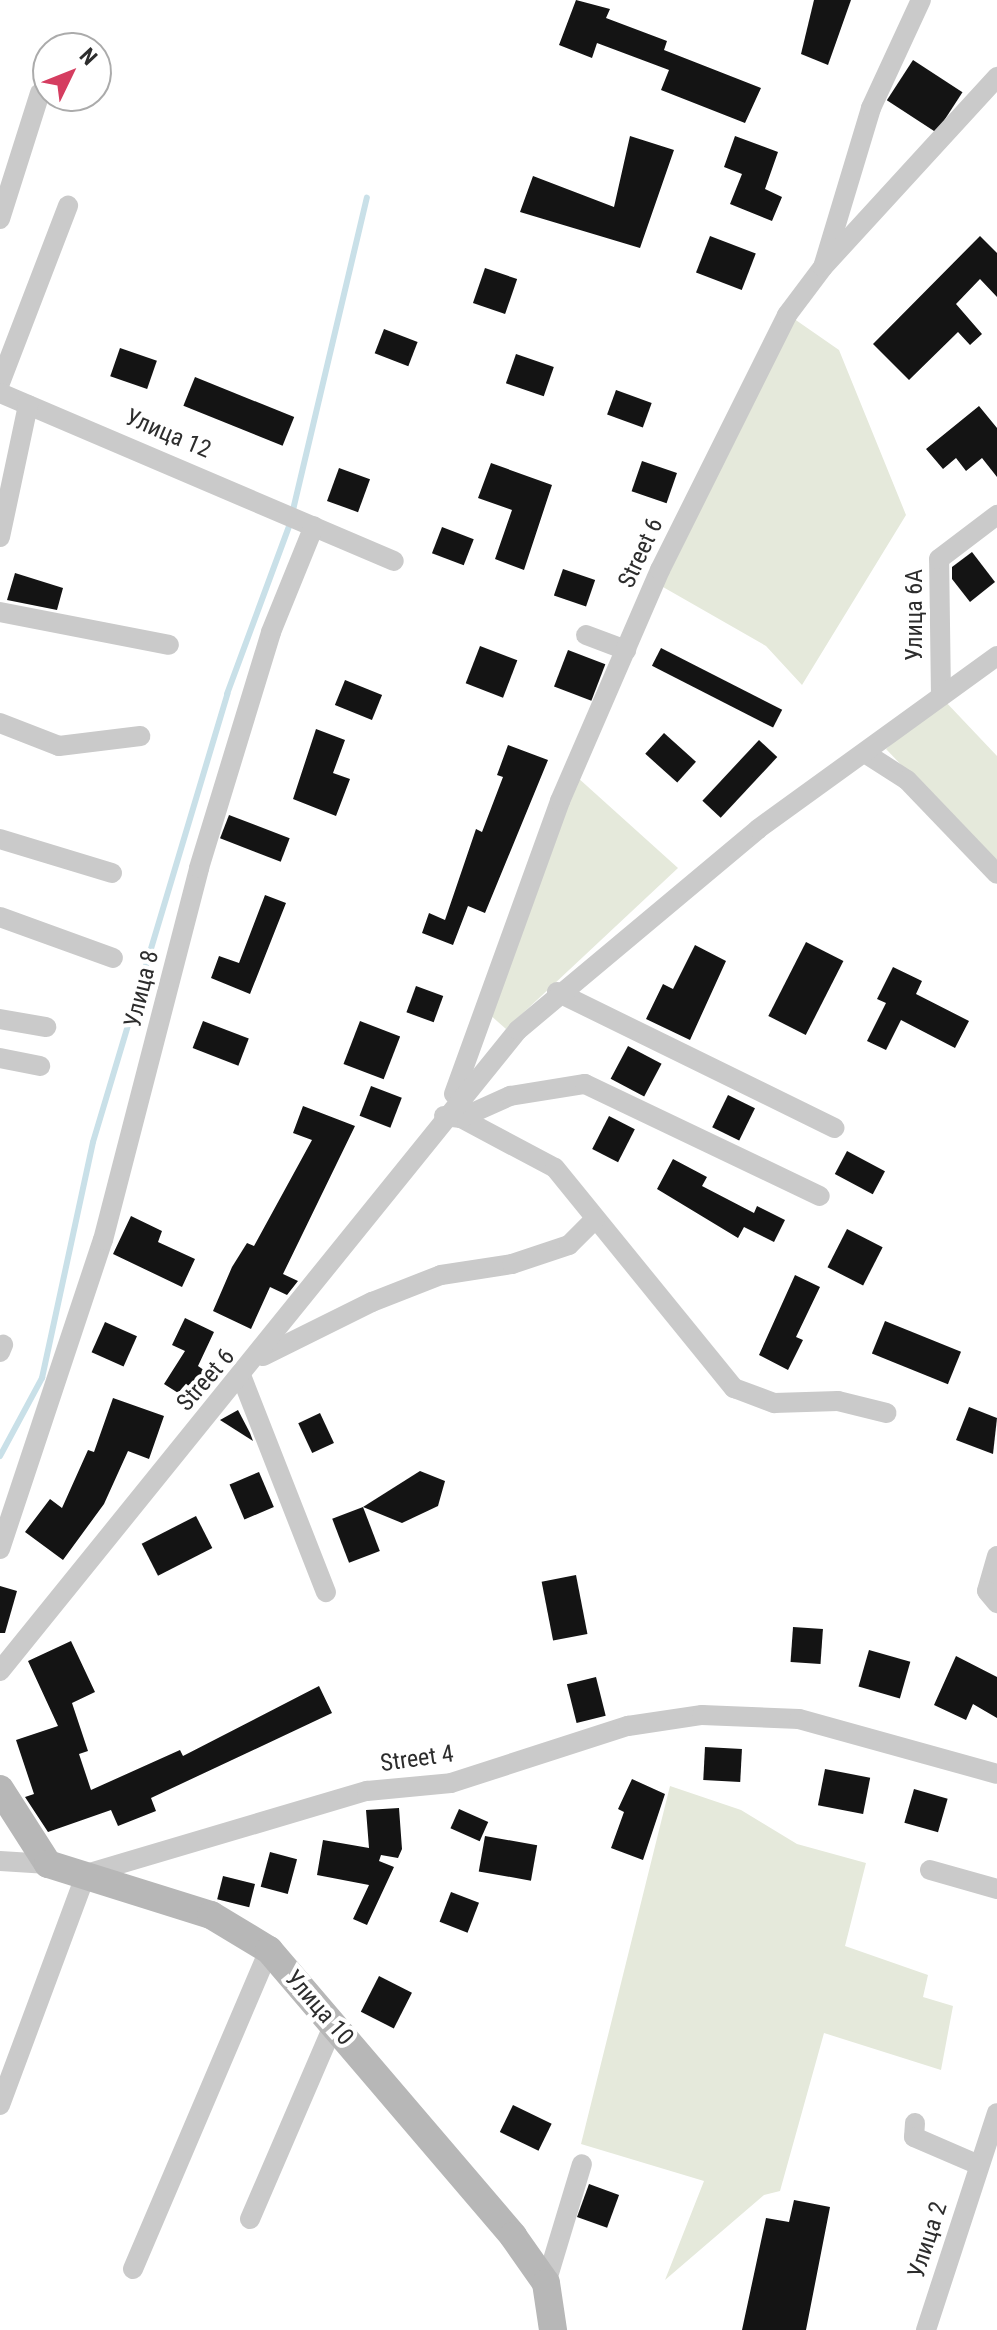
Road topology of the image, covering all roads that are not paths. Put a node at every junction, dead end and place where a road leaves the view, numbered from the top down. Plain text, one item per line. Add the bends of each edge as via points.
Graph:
1 (921, 0) edge
2 (997, 77) edge
3 (34, 112) edge
4 (68, 206) dead end
5 (0, 219) edge
6 (823, 267) junction
7 (0, 383) edge
8 (0, 393) edge
9 (28, 405) junction
10 (997, 515) edge
11 (314, 526) junction
12 (0, 537) edge
13 (394, 561) dead end
14 (0, 612) edge
15 (586, 635) dead end
16 (169, 645) dead end
17 (626, 650) junction
18 (997, 656) edge
19 (941, 696) junction
20 (0, 723) edge
21 (140, 736) dead end
22 (868, 755) junction
23 (0, 839) edge
24 (112, 873) dead end
25 (997, 874) edge
26 (0, 917) edge
27 (113, 958) dead end
28 (557, 992) junction
29 (0, 1019) edge
30 (46, 1027) dead end
31 (0, 1058) edge
32 (40, 1066) dead end
33 (453, 1117) junction
34 (834, 1128) dead end
35 (820, 1196) dead end
36 (595, 1219) junction
37 (260, 1358) junction
38 (242, 1378) junction
39 (887, 1413) dead end
40 (0, 1549) edge
41 (997, 1556) edge
42 (326, 1592) dead end
43 (997, 1603) edge
44 (0, 1671) edge
45 (997, 1774) edge
46 (0, 1789) edge
47 (0, 1861) edge
48 (48, 1864) junction
49 (930, 1870) dead end
50 (86, 1874) junction
51 (997, 1889) edge
52 (269, 1950) junction
53 (334, 2024) junction
54 (0, 2105) edge
55 (997, 2113) edge
56 (915, 2123) dead end
57 (582, 2164) dead end
58 (979, 2165) junction
59 (250, 2219) dead end
60 (133, 2269) dead end
61 (546, 2283) junction
62 (553, 2330) edge
63 (926, 2330) edge

1 - 6 street via 871,108
2 - 6 street, Street 6
3 - 5 street
4 - 7 street
6 - 17 street, Street 6 via 787,315 748,389
8 - 9 street, Улица 12
9 - 11 street, Улица 12
9 - 12 street
10 - 19 street, Улица 6A via 939,559
11 - 13 street
11 - 40 street, Улица 8 via 271,632 199,868 103,1240
14 - 16 street
15 - 17 street
17 - 33 street, Street 6 via 560,801
18 - 19 street, Street 6
19 - 22 street, Street 6
20 - 21 street via 59,746
22 - 25 street via 907,780
22 - 28 street, Street 6 via 758,829
23 - 24 street
26 - 27 street
28 - 33 street, Street 6
28 - 34 street
29 - 30 street
31 - 32 street
33 - 35 street via 510,1096 585,1084
33 - 36 street via 555,1168
33 - 37 street, Street 6
36 - 37 street via 569,1245 512,1264 441,1275 372,1302
36 - 39 street via 734,1388 774,1403 838,1401
37 - 38 street, Street 6
38 - 42 street
38 - 44 street, Street 6
41 - 43 street via 987,1591
45 - 50 street, Street 4 via 799,1719 702,1715 628,1726 451,1783 367,1791
46 - 48 street
47 - 48 street
48 - 50 street, Улица 10
49 - 51 street
50 - 52 street, Улица 10 via 211,1915
50 - 54 street
52 - 53 street, Улица 10
52 - 60 street
53 - 59 street
53 - 61 street, Улица 10
55 - 58 street, Улица 2
56 - 58 street via 914,2137
57 - 61 street
58 - 63 street, Улица 2
61 - 62 street

